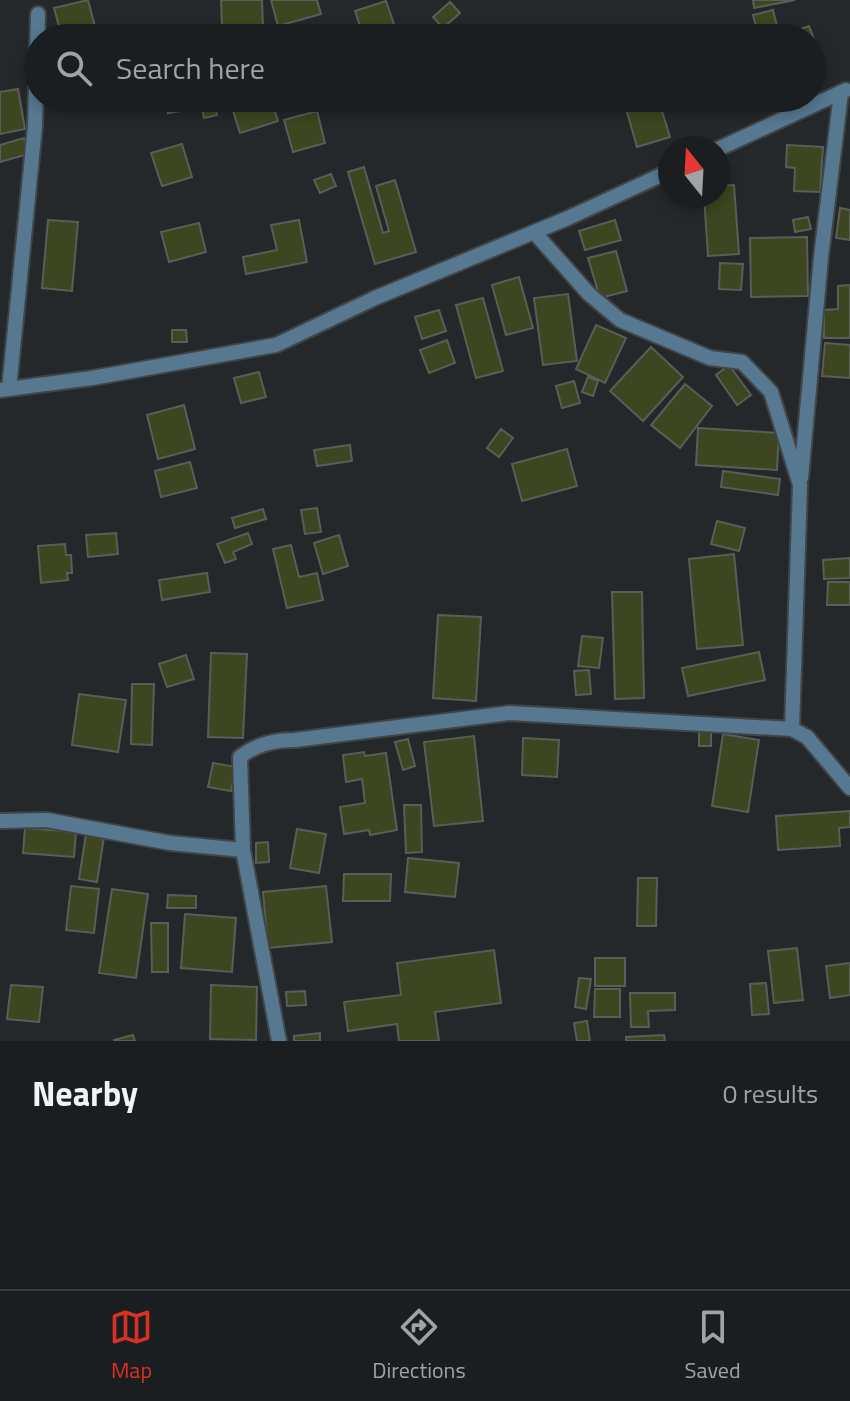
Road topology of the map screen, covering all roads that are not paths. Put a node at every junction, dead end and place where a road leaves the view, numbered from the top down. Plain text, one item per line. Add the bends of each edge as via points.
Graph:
1 (38, 14) dead end
2 (38, 24) edge
3 (846, 90) edge
4 (826, 99) edge
5 (35, 112) edge
6 (798, 112) edge
7 (730, 143) edge
8 (658, 176) edge
9 (534, 232) junction
10 (5, 389) edge
11 (800, 485) junction
12 (792, 729) junction
13 (850, 788) edge
14 (0, 821) edge
15 (243, 850) junction
16 (279, 1041) edge

1 - 2 street
3 - 4 street
3 - 11 street via 821,257
5 - 10 street
6 - 7 street
8 - 9 street
9 - 10 street via 276,345
9 - 11 street via 620,320 710,358 742,362 771,392
11 - 12 street
12 - 13 street via 807,737
12 - 15 street via 510,713 277,740 240,757
14 - 15 street via 47,820 170,843
15 - 16 street

